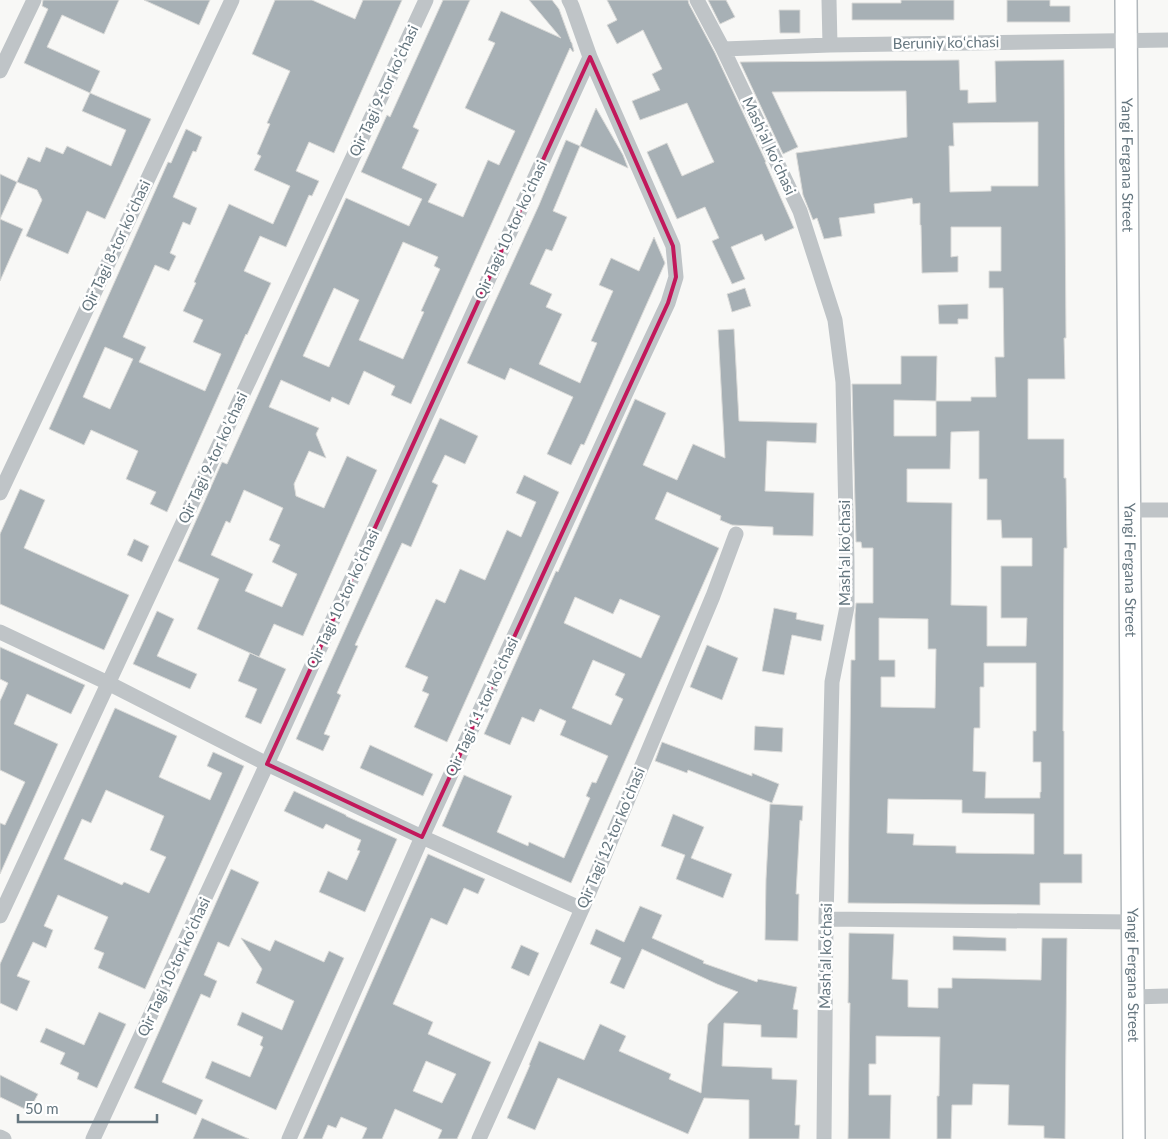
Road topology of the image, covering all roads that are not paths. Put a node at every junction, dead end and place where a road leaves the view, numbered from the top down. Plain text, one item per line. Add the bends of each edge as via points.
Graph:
1 (34, 0) edge
2 (232, 0) edge
3 (426, 0) edge
4 (569, 0) edge
5 (697, 0) edge
6 (829, 0) edge
7 (1126, 0) edge
8 (1126, 40) junction
9 (1168, 40) edge
10 (830, 45) junction
11 (723, 49) junction
12 (590, 57) junction
13 (0, 71) edge
14 (0, 493) edge
15 (1130, 510) junction
16 (1168, 510) edge
17 (736, 534) dead end
18 (0, 632) edge
19 (108, 683) junction
20 (267, 764) junction
21 (422, 837) junction
22 (582, 909) junction
23 (0, 916) edge
24 (826, 919) junction
25 (1132, 922) junction
26 (1168, 996) edge
27 (1133, 997) junction
28 (0, 1137) edge
29 (4, 1139) edge
30 (93, 1139) edge
31 (289, 1139) edge
32 (479, 1139) edge
33 (824, 1139) edge
34 (1134, 1139) edge

1 - 13 street
2 - 14 street, Qir Tagi 8-tor koʼchasi
3 - 19 street, Qir Tagi 9-tor koʼchasi
4 - 12 street
5 - 11 street, Mashʻal koʻchasi
6 - 10 street
7 - 8 main road, Yangi Fergana Street
8 - 9 street, Beruniy koʻchasi
8 - 10 street, Beruniy koʻchasi
8 - 15 main road, Yangi Fergana Street
10 - 11 street, Beruniy koʻchasi
11 - 24 street, Mashʻal koʻchasi via 800,211 836,320 843,382 847,607 832,682
12 - 20 street, Qir Tagi 10-tor koʼchasi
12 - 21 street, Qir Tagi 11-tor koʼchasi via 673,246 676,276 668,303
15 - 16 street
15 - 25 main road, Yangi Fergana Street
17 - 22 street, Qir Tagi 12-tor koʼchasi
18 - 19 street
19 - 20 street
19 - 23 street, Qir Tagi 9-tor koʼchasi
20 - 21 street
20 - 30 street, Qir Tagi 10-tor koʼchasi
21 - 22 street
21 - 31 street, Qir Tagi 11-tor koʼchasi
22 - 32 street, Qir Tagi 12-tor koʼchasi
24 - 25 street
24 - 33 street, Mashʻal koʻchasi
25 - 27 main road, Yangi Fergana Street
26 - 27 street
27 - 34 main road, Yangi Fergana Street
28 - 29 street

